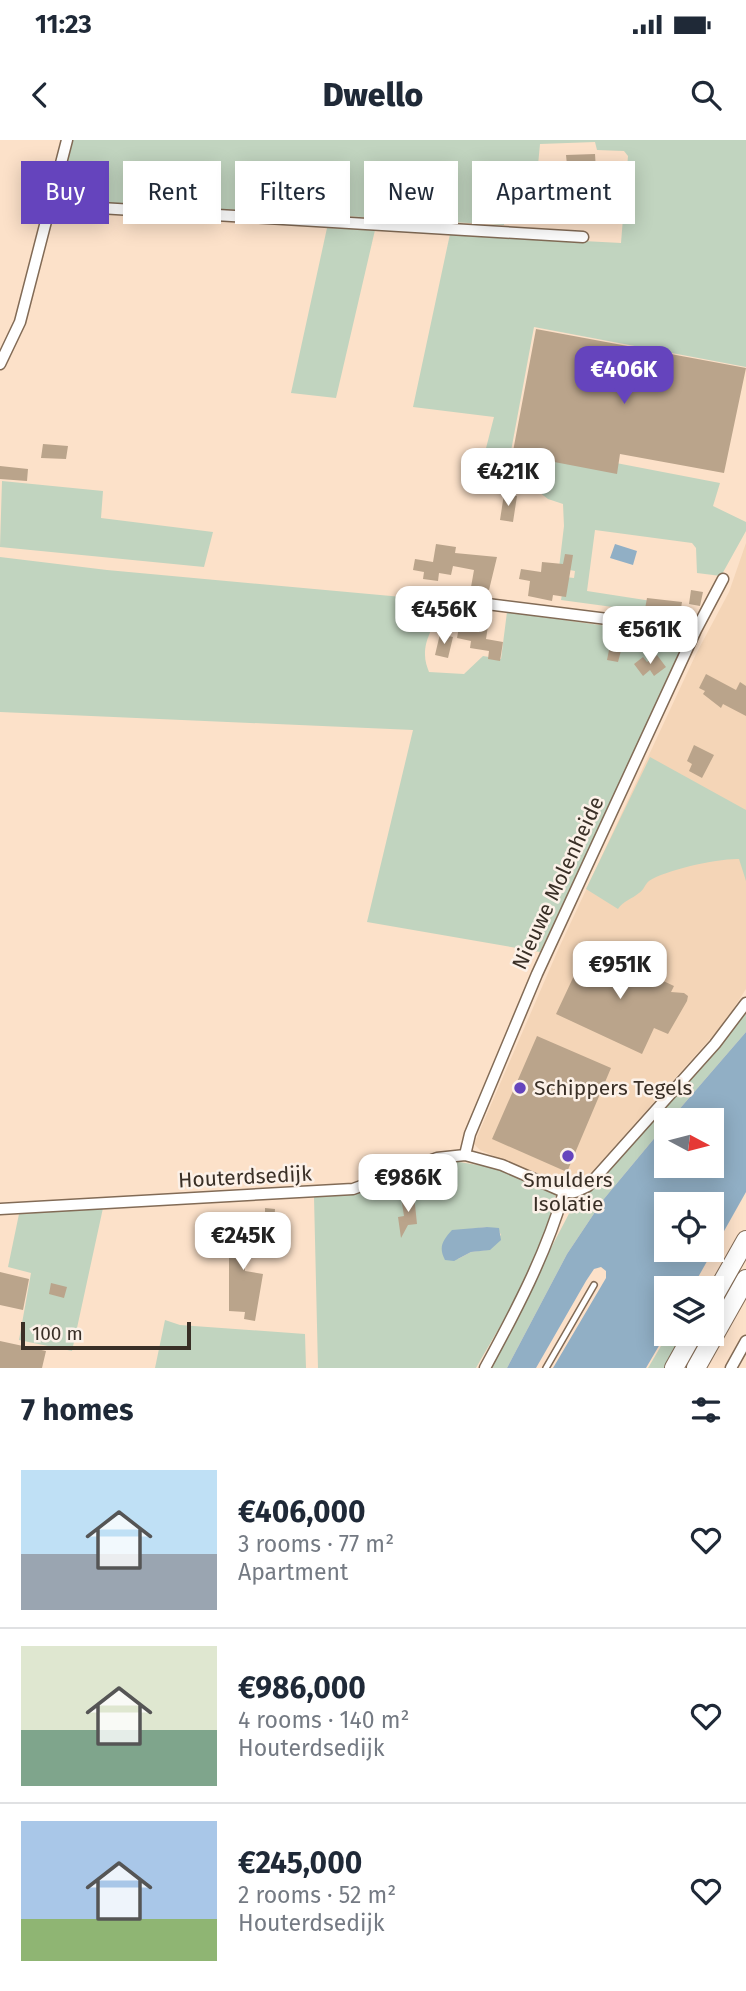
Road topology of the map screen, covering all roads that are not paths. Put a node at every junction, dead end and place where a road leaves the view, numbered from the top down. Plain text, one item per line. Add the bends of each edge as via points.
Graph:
1 (67, 140) edge
2 (62, 161) edge
3 (109, 209) edge
4 (45, 224) edge
5 (583, 237) dead end
6 (0, 365) edge
7 (723, 579) dead end
8 (439, 598) dead end
9 (696, 630) junction
10 (746, 1003) edge
11 (466, 1155) junction
12 (564, 1192) junction
13 (0, 1209) edge
14 (746, 1240) edge
15 (724, 1279) edge
16 (746, 1279) edge
17 (594, 1285) dead end
18 (746, 1341) edge
19 (686, 1346) edge
20 (485, 1368) edge
21 (546, 1368) edge
22 (674, 1368) edge
23 (696, 1368) edge
24 (731, 1368) edge

1 - 2 street
3 - 5 street
4 - 6 street via 20,322
7 - 9 street, Nieuwe Molenheide
8 - 9 street
9 - 11 street, Nieuwe Molenheide via 537,974 470,1134
10 - 12 street via 588,1186
11 - 12 street, Houterdsedijk
11 - 13 street, Houterdsedijk via 437,1158 353,1189
12 - 20 street via 555,1224
14 - 15 highway
16 - 23 highway
17 - 21 lane
18 - 24 street
19 - 22 highway

